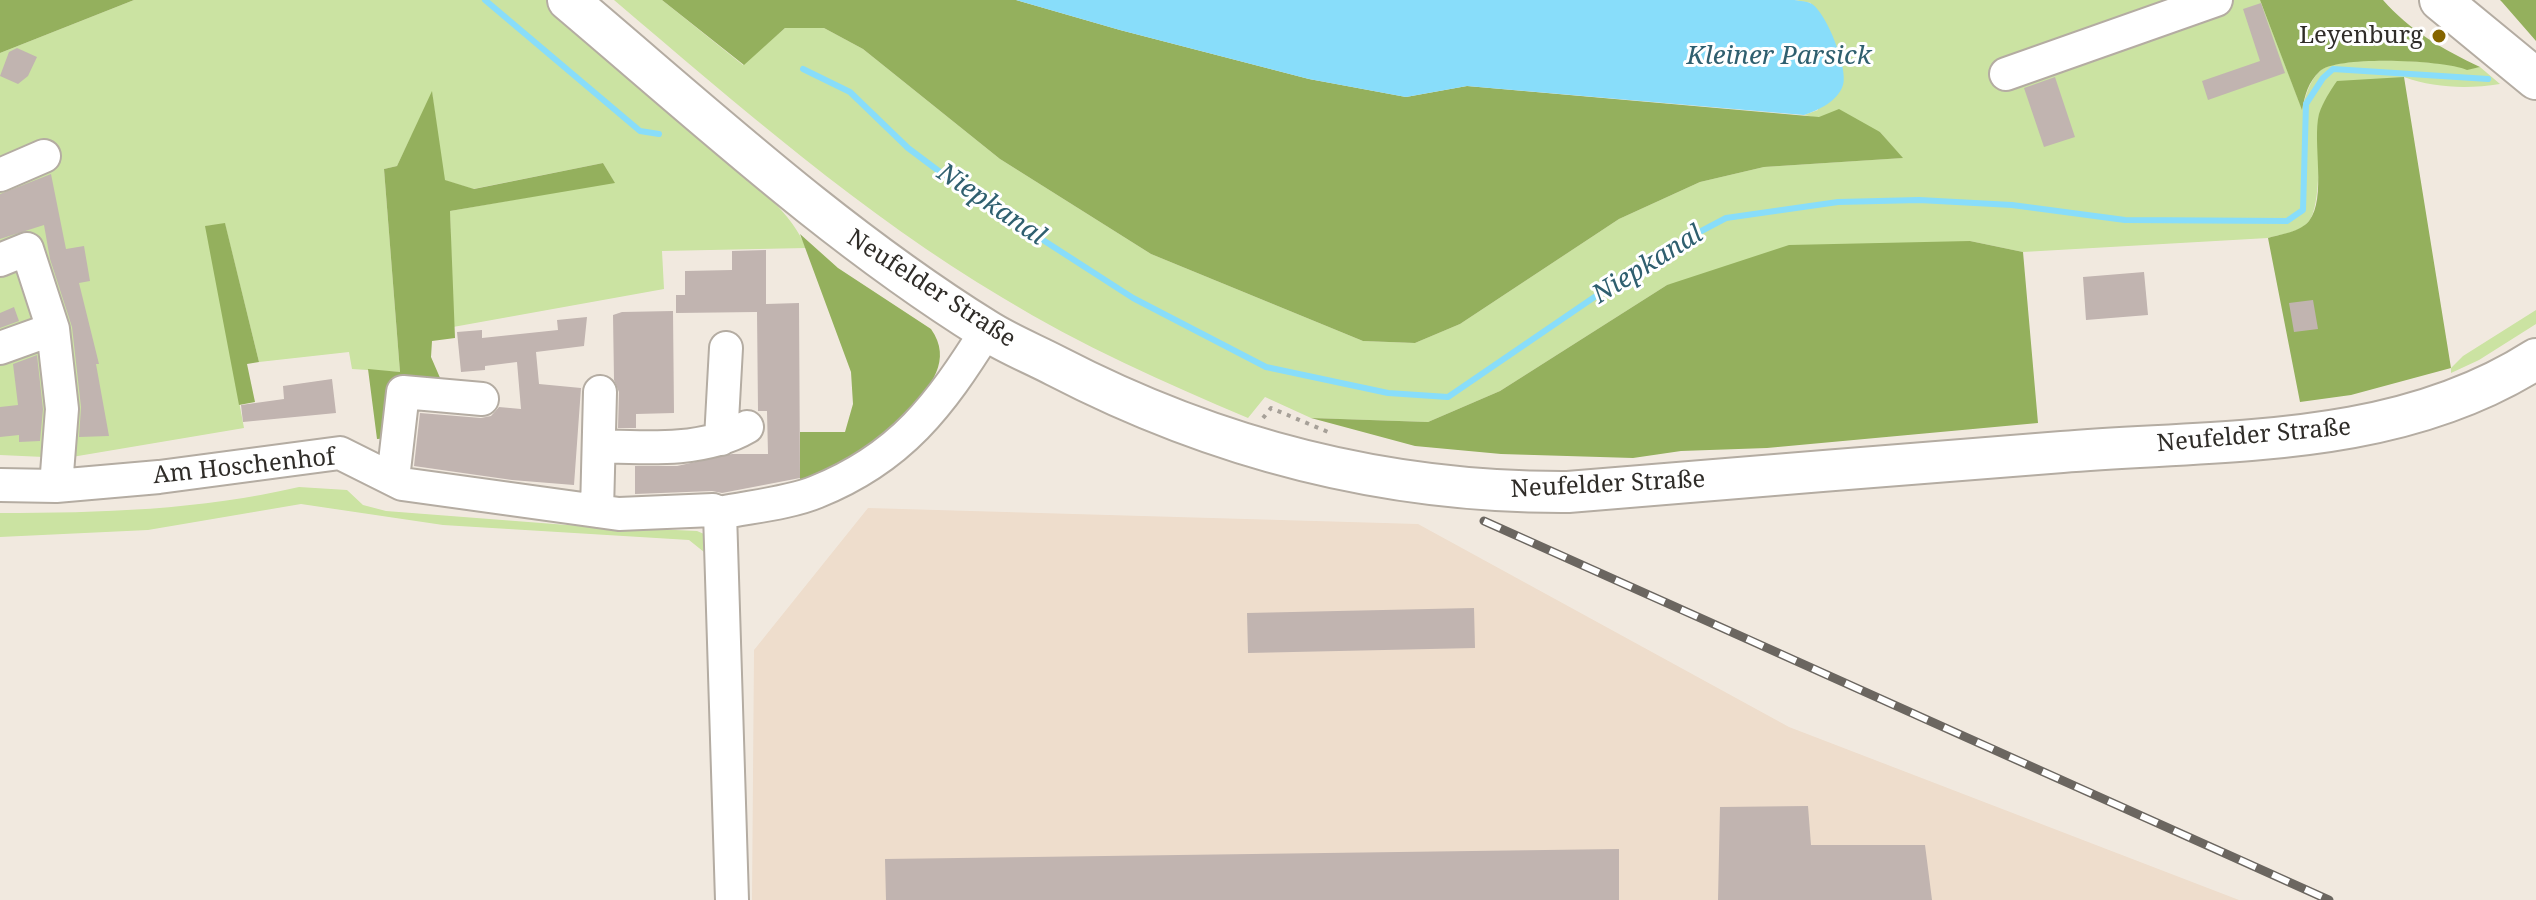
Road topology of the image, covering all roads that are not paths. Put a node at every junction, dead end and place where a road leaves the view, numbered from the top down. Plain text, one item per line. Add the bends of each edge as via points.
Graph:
1 (568, 0) edge
2 (2216, 0) edge
3 (2440, 0) edge
4 (2006, 74) dead end
5 (2536, 79) edge
6 (44, 156) dead end
7 (0, 175) edge
8 (0, 260) edge
9 (53, 329) junction
10 (987, 330) junction
11 (0, 348) edge
12 (726, 348) dead end
13 (2536, 359) edge
14 (600, 392) dead end
15 (482, 399) dead end
16 (599, 446) junction
17 (393, 479) junction
18 (0, 485) edge
19 (56, 486) junction
20 (597, 511) junction
21 (720, 513) junction
22 (732, 900) edge

1 - 10 main road, Neufelder Straße via 839,228
2 - 4 street
3 - 5 main road
6 - 7 street
8 - 9 street via 27,249
9 - 11 street
9 - 19 street via 62,409
10 - 13 main road, Neufelder Straße via 1102,390 1312,464 1401,481 1522,492 2329,431 2376,424 2451,402
10 - 21 street, Am Hoschenhof via 951,388 881,458 815,493
12 - 16 street via 734,433 703,444
14 - 16 street
15 - 17 street via 403,392
16 - 20 street
17 - 19 street, Am Hoschenhof via 340,453
17 - 20 street, Am Hoschenhof
18 - 19 street, Am Hoschenhof
20 - 21 street, Am Hoschenhof
21 - 22 street

